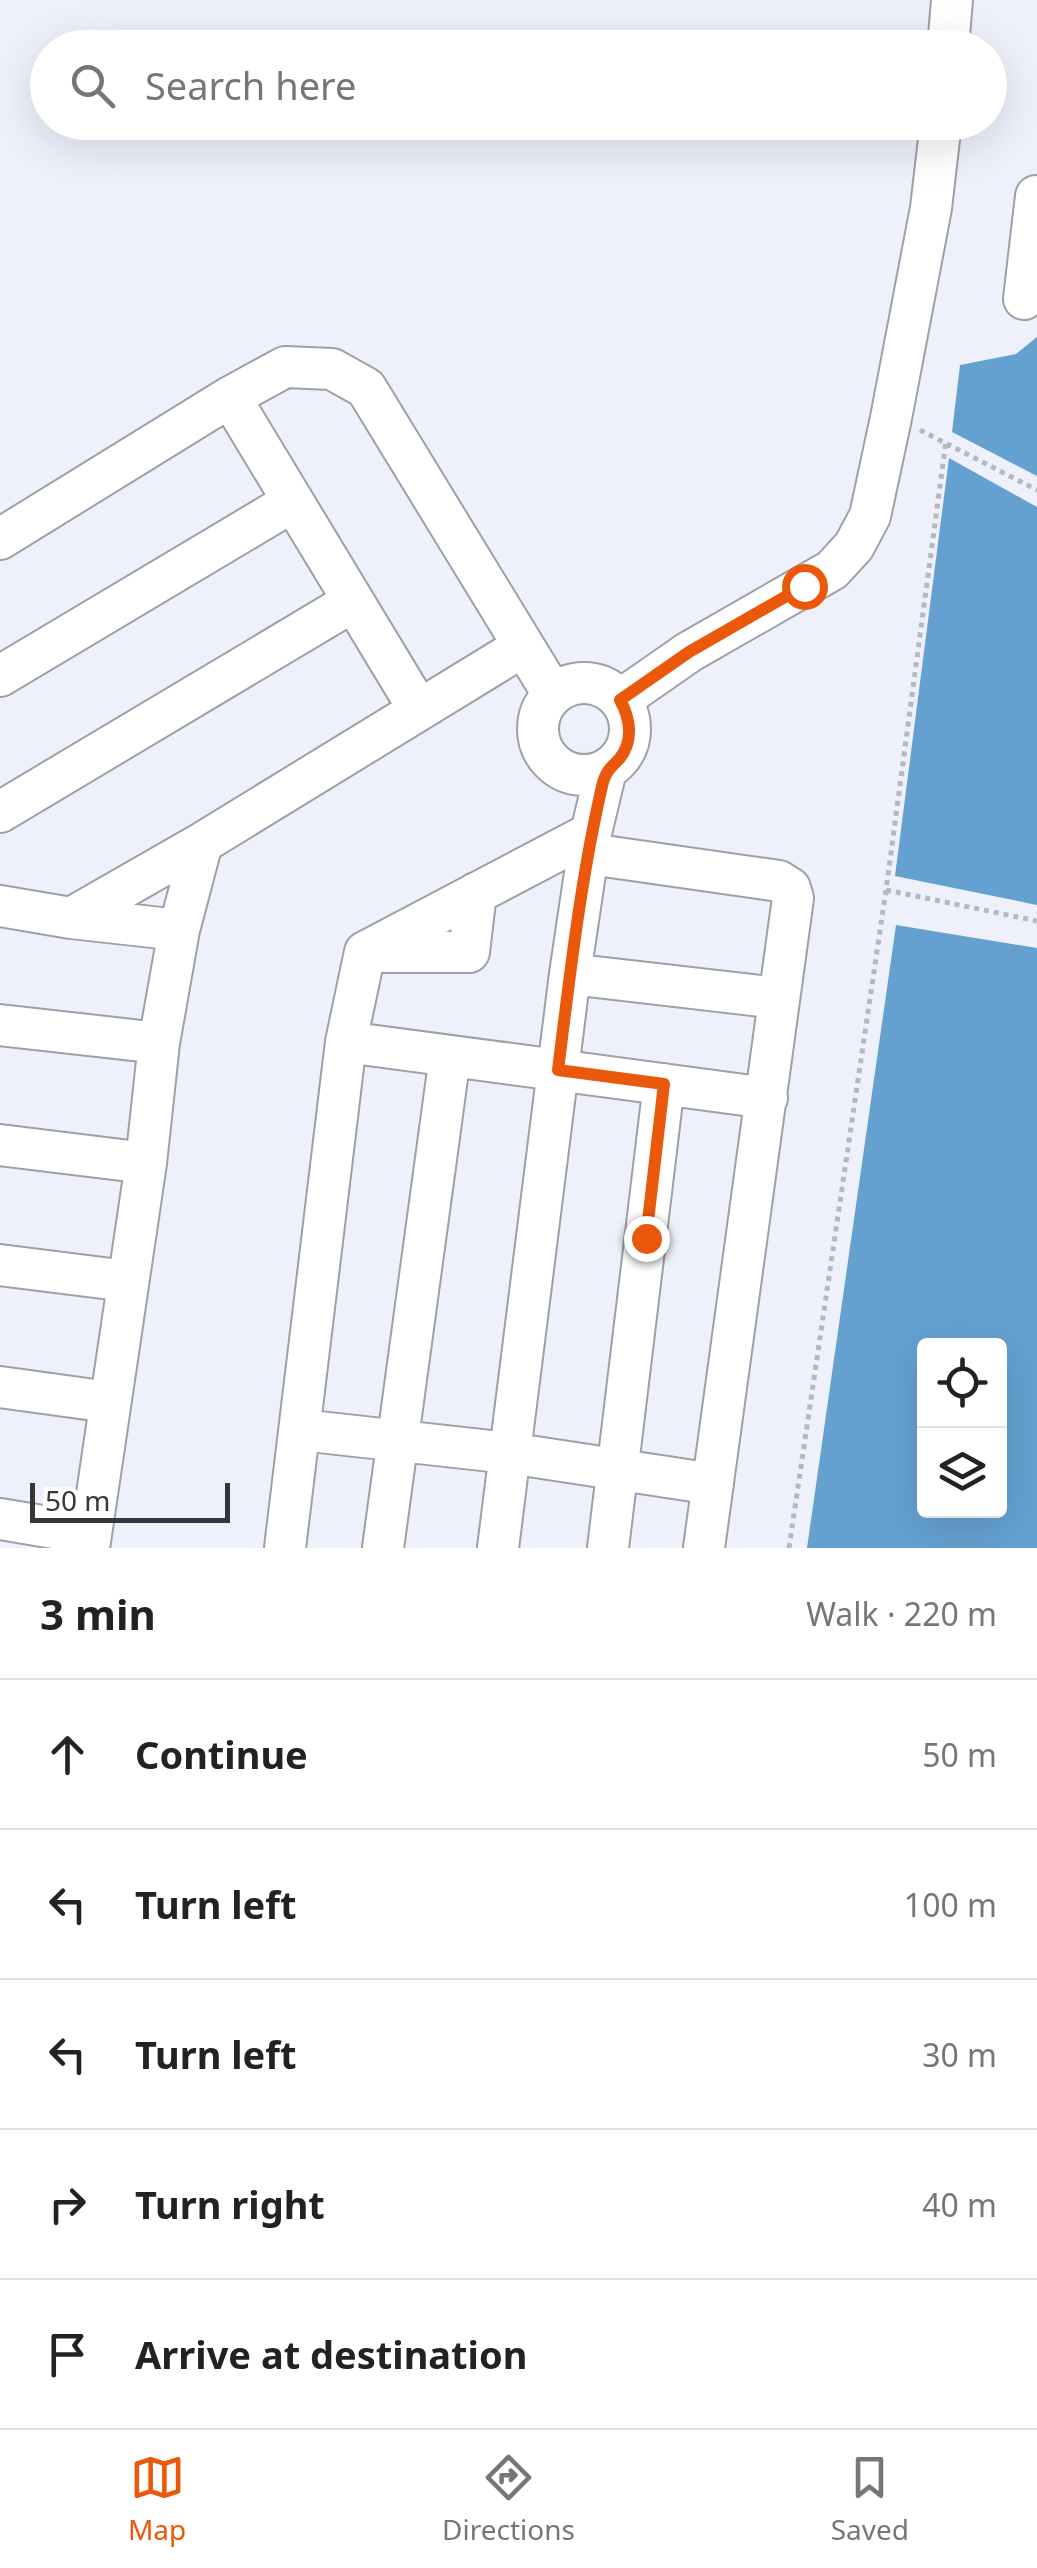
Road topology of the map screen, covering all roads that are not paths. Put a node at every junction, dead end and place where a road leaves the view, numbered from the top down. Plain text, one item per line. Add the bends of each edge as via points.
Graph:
1 (952, 0) edge
2 (950, 30) edge
3 (938, 140) edge
4 (1037, 183) edge
5 (1036, 196) edge
6 (1024, 299) dead end
7 (230, 397) junction
8 (292, 502) junction
9 (0, 539) edge
10 (352, 602) junction
11 (522, 647) junction
12 (0, 676) edge
13 (553, 694) junction
14 (620, 700) junction
15 (418, 708) junction
16 (606, 770) junction
17 (0, 812) edge
18 (202, 843) junction
19 (591, 843) junction
20 (0, 906) edge
21 (71, 918) junction
22 (179, 930) junction
23 (570, 974) junction
24 (779, 998) junction
25 (0, 1025) edge
26 (346, 1042) junction
27 (158, 1043) junction
28 (450, 1056) junction
29 (558, 1070) junction
30 (664, 1084) junction
31 (767, 1098) junction
32 (0, 1145) edge
33 (146, 1163) junction
34 (0, 1265) edge
35 (127, 1281) junction
36 (0, 1387) edge
37 (109, 1402) junction
38 (301, 1430) junction
39 (396, 1440) junction
40 (510, 1454) junction
41 (618, 1468) junction
42 (713, 1484) junction
43 (0, 1519) edge
44 (89, 1541) edge
45 (285, 1548) edge
46 (384, 1548) edge
47 (498, 1548) edge
48 (608, 1548) edge
49 (704, 1548) edge

1 - 2 street
3 - 14 street via 891,418 870,516 854,546 832,570
4 - 5 street
5 - 6 street
7 - 8 street
7 - 9 street
7 - 11 street via 285,367 332,369 366,388
8 - 10 street
8 - 12 street
10 - 15 street
10 - 17 street
11 - 13 street
11 - 15 street
13 - 14 street via 580,682
13 - 16 street via 538,720 542,749 564,770
14 - 16 street via 628,744
15 - 18 street
16 - 19 street
18 - 21 street
18 - 22 street
19 - 23 street
19 - 24 street via 780,880 790,888
19 - 26 street via 365,952
20 - 21 street
21 - 22 street
22 - 27 street
23 - 24 street
23 - 29 street
24 - 31 street
25 - 27 street
26 - 28 street
26 - 38 street
27 - 33 street
28 - 29 street
28 - 39 street
29 - 30 street
29 - 40 street
30 - 31 street
30 - 41 street
31 - 42 street
32 - 33 street
33 - 35 street
34 - 35 street
35 - 37 street
36 - 37 street
37 - 44 street
38 - 39 street
38 - 45 street
39 - 40 street
39 - 46 street
40 - 41 street
40 - 47 street
41 - 42 street
41 - 48 street
42 - 49 street
43 - 44 street

